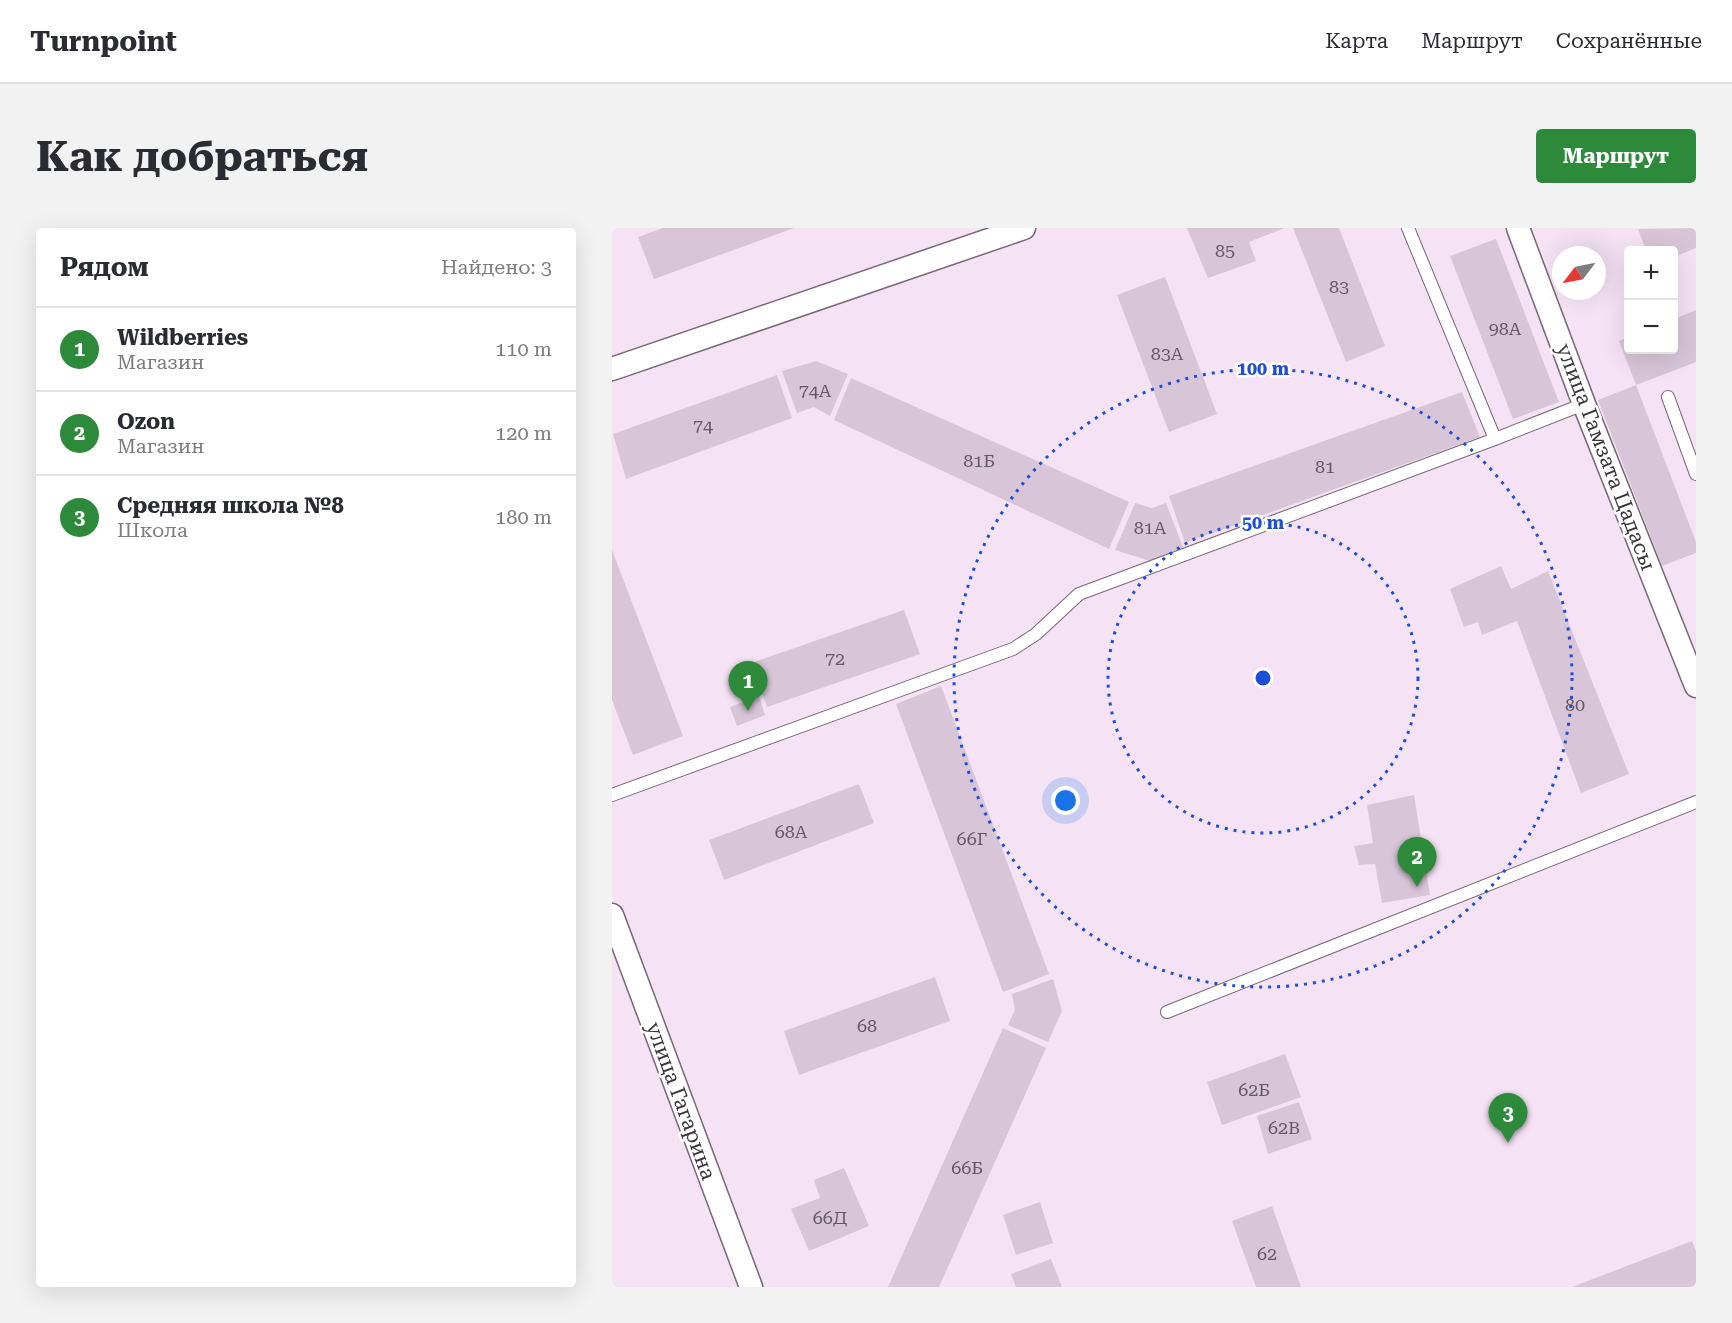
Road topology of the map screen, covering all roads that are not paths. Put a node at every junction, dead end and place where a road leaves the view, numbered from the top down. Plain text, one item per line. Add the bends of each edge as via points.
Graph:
1 (1024, 228) edge
2 (1408, 228) edge
3 (1518, 228) edge
4 (612, 369) edge
5 (1668, 397) dead end
6 (1584, 404) junction
7 (1495, 439) junction
8 (1696, 474) edge
9 (1696, 686) edge
10 (612, 795) edge
11 (1696, 802) edge
12 (612, 915) edge
13 (1167, 1012) dead end
14 (751, 1287) edge

1 - 4 street
2 - 7 lane
3 - 6 street, улица Гамзата Цадасы
5 - 8 lane
6 - 7 lane
6 - 9 street, улица Гамзата Цадасы
7 - 10 lane via 1079,594 1036,634 1013,648
11 - 13 lane
12 - 14 street, улица Гагарина

